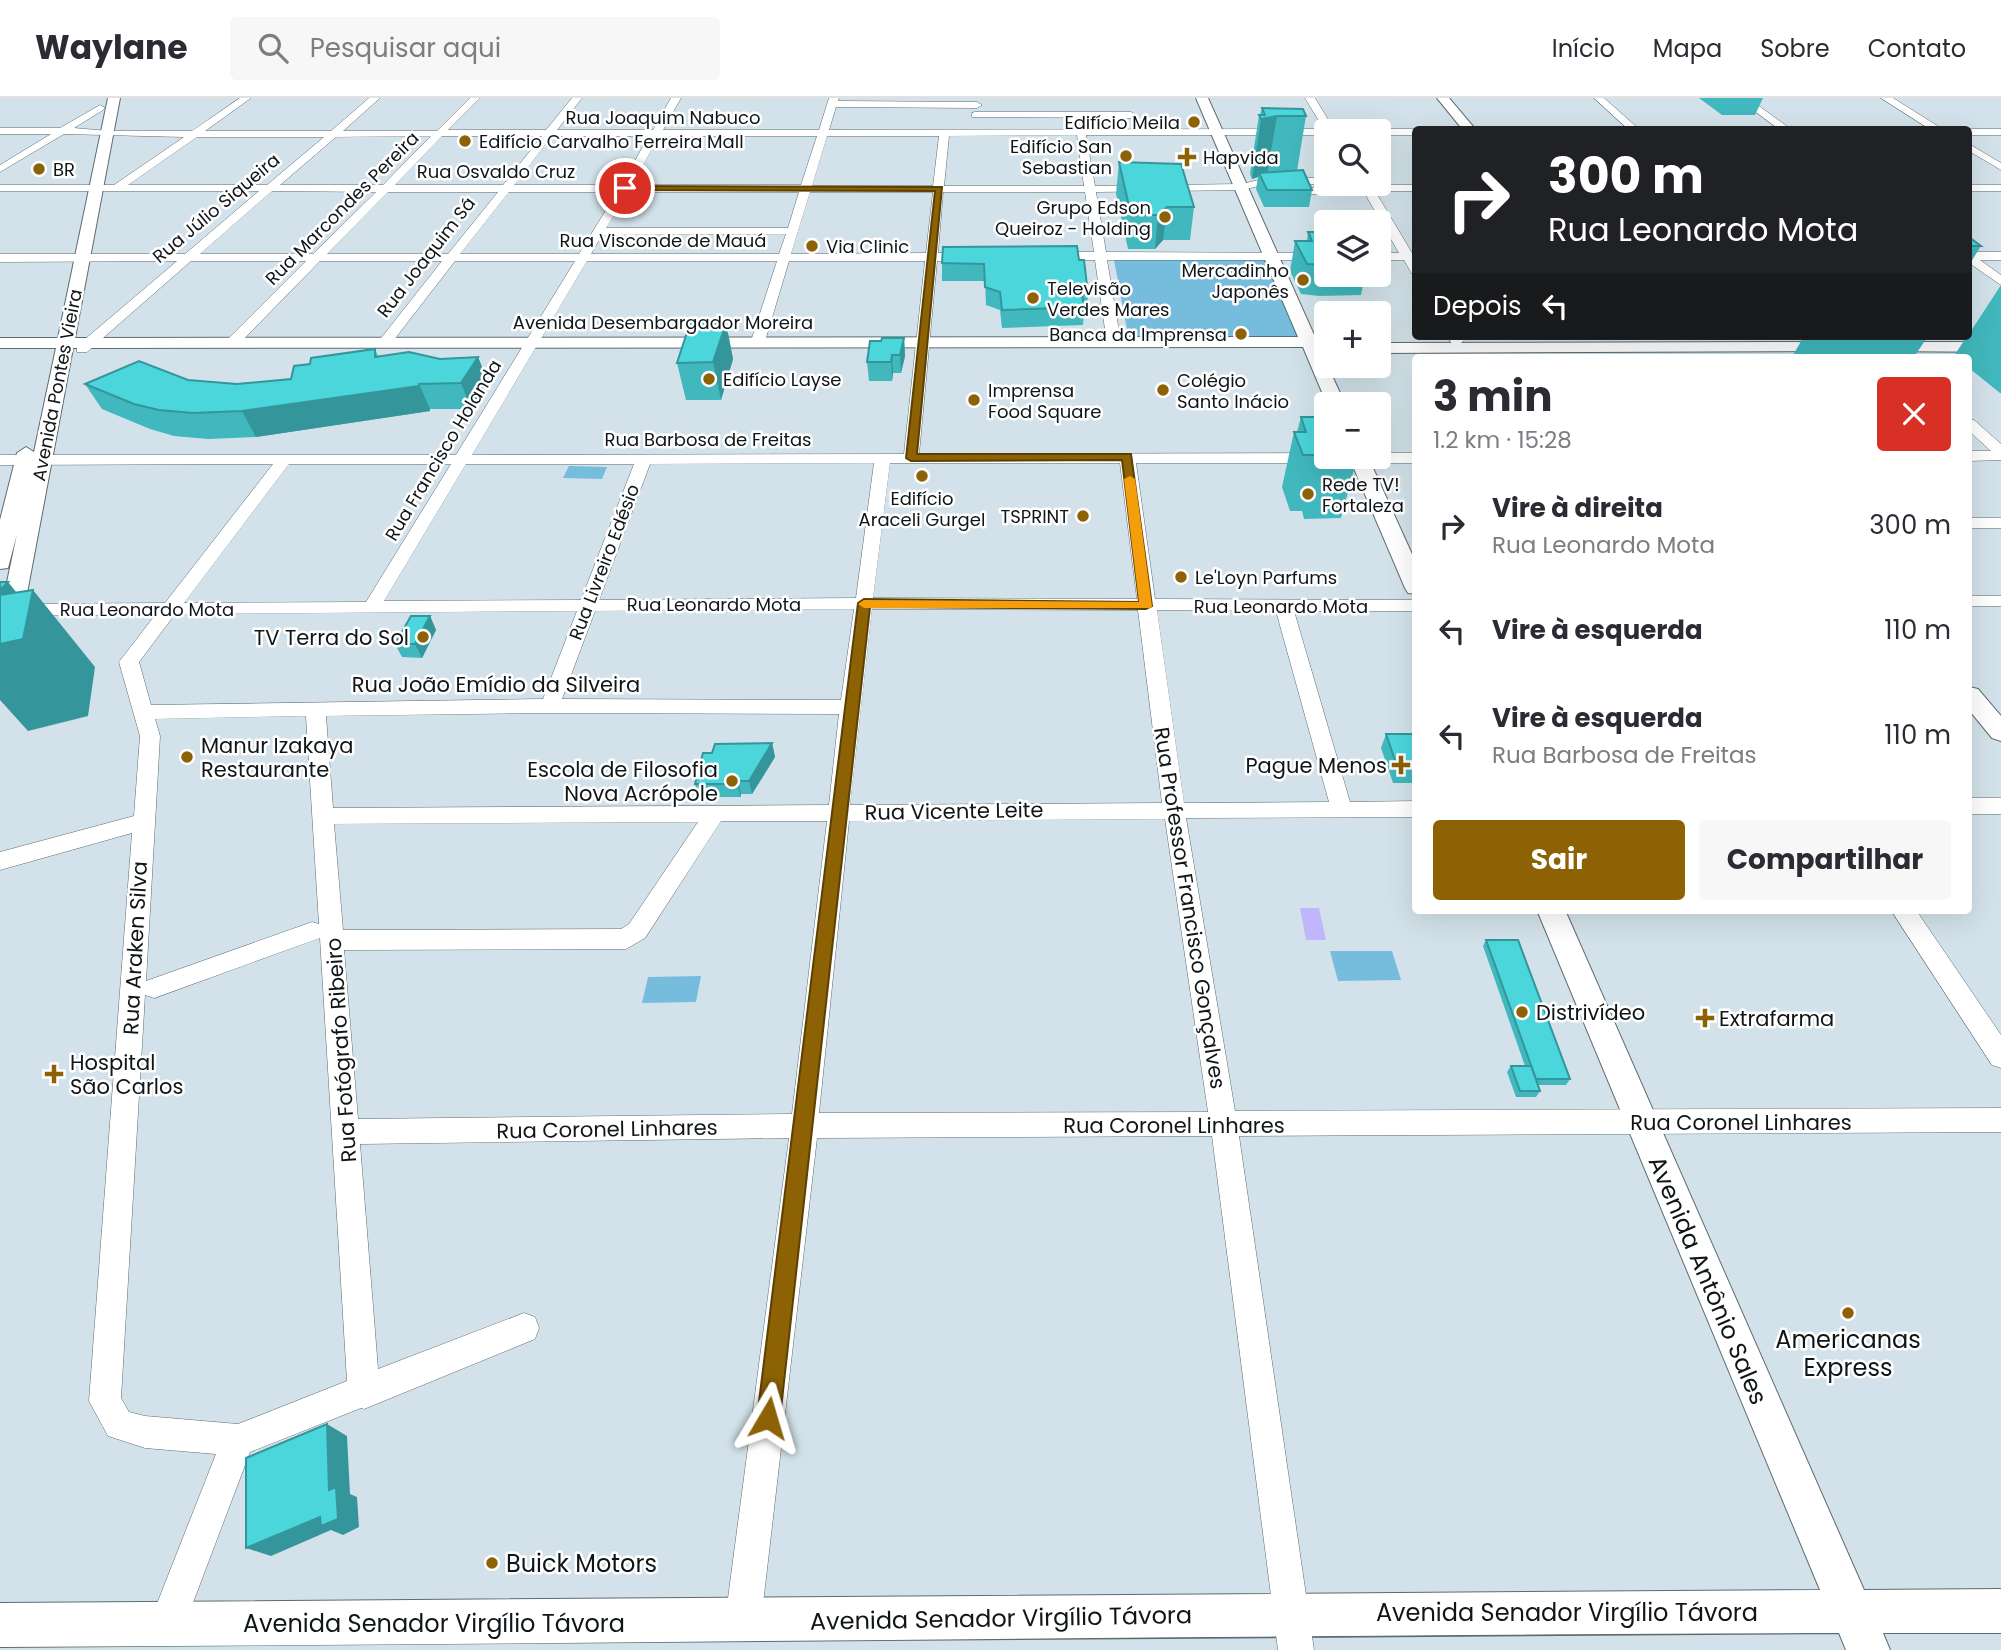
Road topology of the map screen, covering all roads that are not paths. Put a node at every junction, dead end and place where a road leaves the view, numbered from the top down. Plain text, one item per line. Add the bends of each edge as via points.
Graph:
1 (114, 98) edge
2 (246, 98) edge
3 (375, 98) edge
4 (475, 98) edge
5 (577, 98) edge
6 (676, 98) edge
7 (1202, 98) edge
8 (1310, 98) edge
9 (1443, 98) edge
10 (1599, 98) edge
11 (1742, 98) edge
12 (1886, 98) edge
13 (833, 101) edge
14 (1126, 101) dead end
15 (101, 103) edge
16 (978, 104) edge
17 (1130, 115) junction
18 (1321, 119) edge
19 (1467, 126) edge
20 (1630, 126) edge
21 (1781, 126) edge
22 (1932, 126) edge
23 (0, 131) edge
24 (62, 131) junction
25 (101, 132) junction
26 (1081, 132) junction
27 (1136, 132) junction
28 (1217, 132) junction
29 (1314, 132) edge
30 (1391, 132) edge
31 (1412, 132) edge
32 (1972, 132) edge
33 (2001, 132) edge
34 (196, 133) junction
35 (439, 133) junction
36 (548, 133) junction
37 (656, 133) junction
38 (823, 133) junction
39 (944, 133) junction
40 (973, 133) junction
41 (334, 134) junction
42 (1972, 150) edge
43 (2001, 167) edge
44 (0, 169) edge
45 (1314, 182) edge
46 (1314, 182) edge
47 (0, 188) edge
48 (90, 188) junction
49 (117, 188) junction
50 (269, 188) junction
51 (386, 188) junction
52 (505, 188) junction
53 (625, 188) junction
54 (806, 188) junction
55 (939, 188) junction
56 (1314, 188) edge
57 (1391, 188) edge
58 (1412, 188) edge
59 (1972, 188) edge
60 (2001, 188) edge
61 (1092, 189) junction
62 (1243, 190) junction
63 (1314, 192) edge
64 (1371, 196) edge
65 (793, 231) junction
66 (598, 232) junction
67 (1042, 256) edge
68 (1100, 256) junction
69 (1271, 256) junction
70 (1314, 256) edge
71 (1391, 256) edge
72 (1972, 256) edge
73 (2001, 256) edge
74 (784, 257) junction
75 (932, 257) junction
76 (988, 257) edge
77 (1412, 257) edge
78 (0, 258) edge
79 (75, 258) junction
80 (187, 258) junction
81 (317, 258) junction
82 (450, 258) junction
83 (583, 258) junction
84 (1972, 258) edge
85 (2001, 281) edge
86 (1314, 336) edge
87 (1412, 340) edge
88 (1516, 340) edge
89 (758, 341) junction
90 (1391, 341) edge
91 (2001, 341) edge
92 (0, 342) edge
93 (233, 342) junction
94 (385, 342) junction
95 (1114, 343) junction
96 (529, 345) junction
97 (923, 345) junction
98 (1314, 345) edge
99 (1314, 345) edge
100 (1669, 345) edge
101 (66, 346) junction
102 (1870, 347) edge
103 (2001, 347) edge
104 (1391, 348) edge
105 (0, 349) edge
106 (1972, 426) edge
107 (2001, 454) edge
108 (1972, 456) edge
109 (1127, 457) junction
110 (1314, 457) edge
111 (1391, 457) edge
112 (1412, 457) edge
113 (461, 458) junction
114 (644, 458) junction
115 (883, 458) junction
116 (911, 458) junction
117 (0, 460) edge
118 (33, 460) junction
119 (285, 460) junction
120 (1363, 469) edge
121 (1972, 523) edge
122 (2001, 523) edge
123 (0, 563) edge
124 (1412, 579) edge
125 (1972, 601) edge
126 (2001, 601) edge
127 (864, 603) junction
128 (587, 605) junction
129 (1283, 605) junction
130 (1146, 606) junction
131 (1412, 606) edge
132 (372, 607) junction
133 (169, 609) junction
134 (13, 610) junction
135 (0, 673) edge
136 (1972, 698) edge
137 (550, 706) junction
138 (850, 707) junction
139 (315, 708) junction
140 (143, 712) junction
141 (2001, 732) edge
142 (2001, 806) edge
143 (1341, 807) junction
144 (1972, 807) edge
145 (1174, 809) junction
146 (1412, 809) edge
147 (839, 812) junction
148 (715, 813) junction
149 (325, 816) junction
150 (143, 822) junction
151 (0, 861) edge
152 (1553, 914) edge
153 (1906, 914) edge
154 (322, 935) junction
155 (154, 988) dead end
156 (2001, 1057) edge
157 (2001, 1121) edge
158 (1641, 1123) junction
159 (1223, 1125) junction
160 (804, 1126) junction
161 (346, 1132) junction
162 (524, 1328) dead end
163 (364, 1393) junction
164 (238, 1440) junction
165 (1850, 1611) junction
166 (2001, 1611) edge
167 (743, 1621) junction
168 (167, 1624) junction
169 (0, 1625) edge
170 (1293, 1632) edge
171 (1868, 1650) edge

1 - 25 main road, Avenida Pontes Vieira
2 - 34 street
3 - 41 street, Rua Júlio Siqueira
4 - 35 street, Rua Marcondes Pereira
5 - 36 street, Rua Joaquim Sá
6 - 37 street, Rua Francisco Holanda
7 - 28 main road
8 - 18 street
9 - 19 main road
10 - 20 street
11 - 21 street
12 - 22 street
13 - 16 street
13 - 38 street
14 - 17 street
15 - 24 street
15 - 25 main road, Avenida Pontes Vieira
16 - 17 street
16 - 40 street
17 - 27 street
23 - 24 street, Rua Joaquim Nabuco
24 - 25 street, Rua Joaquim Nabuco
24 - 44 street
25 - 34 street, Rua Joaquim Nabuco
25 - 48 main road, Avenida Pontes Vieira
26 - 27 street, Rua Joaquim Nabuco
26 - 40 street, Rua Joaquim Nabuco
26 - 61 street
27 - 28 street, Rua Joaquim Nabuco
28 - 29 street, Rua Joaquim Nabuco
28 - 62 main road
30 - 31 street
32 - 33 street
34 - 41 street, Rua Joaquim Nabuco
34 - 49 street
35 - 36 street, Rua Joaquim Nabuco
35 - 41 street, Rua Joaquim Nabuco
35 - 51 street, Rua Marcondes Pereira
36 - 37 street, Rua Joaquim Nabuco
36 - 52 street, Rua Joaquim Sá
37 - 38 street, Rua Joaquim Nabuco
37 - 53 street, Rua Francisco Holanda
38 - 39 street, Rua Joaquim Nabuco
38 - 54 street
39 - 40 street, Rua Joaquim Nabuco
39 - 55 street
41 - 50 street, Rua Júlio Siqueira
42 - 43 street
45 - 62 street, Rua Osvaldo Cruz via 1267,181
46 - 63 street via 1269,183 1252,191
47 - 48 street, Rua Osvaldo Cruz
48 - 49 street, Rua Osvaldo Cruz
48 - 79 main road, Avenida Pontes Vieira
49 - 50 street, Rua Osvaldo Cruz
50 - 51 street, Rua Osvaldo Cruz
50 - 80 street, Rua Júlio Siqueira
51 - 52 street, Rua Osvaldo Cruz
51 - 81 street, Rua Marcondes Pereira
52 - 53 street, Rua Osvaldo Cruz
52 - 82 street, Rua Joaquim Sá
53 - 54 street, Rua Osvaldo Cruz
53 - 66 street, Rua Francisco Holanda
54 - 55 street, Rua Osvaldo Cruz
54 - 65 street
55 - 61 street, Rua Osvaldo Cruz
55 - 75 street
56 - 62 street, Rua Osvaldo Cruz
57 - 58 street, Rua Osvaldo Cruz
59 - 60 street
61 - 62 street, Rua Osvaldo Cruz
61 - 68 street
62 - 69 main road
64 - 77 street
65 - 66 street
65 - 74 street
66 - 83 street, Rua Francisco Holanda
67 - 68 street
68 - 69 street
68 - 95 street
69 - 70 street
69 - 86 main road
71 - 77 street
72 - 73 street
74 - 75 street, Rua Visconde de Mauá
74 - 83 street, Rua Visconde de Mauá
74 - 89 street
75 - 76 street, Rua Visconde de Mauá
75 - 97 street
78 - 79 street, Rua Visconde de Mauá
79 - 80 street, Rua Visconde de Mauá
79 - 101 main road, Avenida Pontes Vieira
80 - 81 street, Rua Visconde de Mauá
80 - 101 street, Rua Júlio Siqueira
81 - 82 street, Rua Visconde de Mauá
81 - 93 street, Rua Marcondes Pereira
82 - 83 street, Rua Visconde de Mauá
82 - 94 street, Rua Joaquim Sá
83 - 96 street, Rua Francisco Holanda
84 - 85 street
87 - 90 main road
88 - 100 main road
89 - 96 main road, Avenida Desembargador Moreira
89 - 97 main road, Avenida Desembargador Moreira
91 - 102 main road
92 - 101 main road, Avenida Desembargador Moreira
93 - 94 main road, Avenida Desembargador Moreira
93 - 101 main road, Avenida Desembargador Moreira
94 - 96 main road, Avenida Desembargador Moreira
95 - 97 main road, Avenida Desembargador Moreira
95 - 98 main road, Avenida Desembargador Moreira
96 - 97 main road, Avenida Desembargador Moreira
96 - 101 main road, Avenida Desembargador Moreira
96 - 113 street, Rua Francisco Holanda
97 - 99 main road, Avenida Desembargador Moreira
97 - 116 street
100 - 102 main road
100 - 104 main road
101 - 105 main road, Avenida Desembargador Moreira
101 - 118 main road, Avenida Pontes Vieira
102 - 103 main road
106 - 107 street
107 - 108 street
109 - 110 street, Rua Barbosa de Freitas
109 - 116 street, Rua Barbosa de Freitas
109 - 130 street, Rua Professor Francisco Gonçalves
111 - 112 street, Rua Barbosa de Freitas
113 - 114 street, Rua Barbosa de Freitas
113 - 119 street, Rua Barbosa de Freitas
113 - 132 street, Rua Francisco Holanda
114 - 115 street, Rua Barbosa de Freitas
114 - 128 street, Rua Livreiro Edésio
115 - 116 street, Rua Barbosa de Freitas
115 - 127 street
117 - 118 street, Rua Barbosa de Freitas
118 - 119 street, Rua Barbosa de Freitas
118 - 123 main road, Avenida Pontes Vieira
118 - 134 main road, Avenida Pontes Vieira
119 - 133 street
120 - 124 main road
121 - 122 street
125 - 126 street
127 - 128 street, Rua Leonardo Mota
127 - 130 street, Rua Leonardo Mota
127 - 138 street
128 - 132 street, Rua Leonardo Mota
128 - 137 street, Rua Livreiro Edésio
129 - 130 street, Rua Leonardo Mota
129 - 131 street, Rua Leonardo Mota
129 - 143 street
130 - 145 street, Rua Professor Francisco Gonçalves
132 - 133 street, Rua Leonardo Mota
133 - 134 street, Rua Leonardo Mota
133 - 140 street, Rua Araken Silva via 129,662
134 - 135 main road, Avenida Pontes Vieira
136 - 141 main road
137 - 138 street, Rua João Emídio da Silveira
137 - 139 street, Rua João Emídio da Silveira
138 - 147 street
139 - 140 street, Rua João Emídio da Silveira
139 - 149 street, Rua Fotógrafo Ribeiro
140 - 150 street, Rua Araken Silva via 150,736
142 - 144 street
143 - 145 street, Rua Vicente Leite
143 - 146 street, Rua Vicente Leite
145 - 147 street, Rua Vicente Leite
145 - 159 street, Rua Professor Francisco Gonçalves
147 - 148 street, Rua Vicente Leite
147 - 160 street
148 - 149 street, Rua Vicente Leite
148 - 154 street via 637,931 626,939
149 - 154 street, Rua Fotógrafo Ribeiro
150 - 151 street
150 - 164 street, Rua Araken Silva via 105,1401 119,1425 145,1432
152 - 158 main road, Avenida Antônio Sales
153 - 156 street
154 - 155 street
154 - 161 street, Rua Fotógrafo Ribeiro
157 - 158 street, Rua Coronel Linhares
158 - 159 street, Rua Coronel Linhares
158 - 165 main road, Avenida Antônio Sales
159 - 160 street, Rua Coronel Linhares
159 - 170 street, Rua Professor Francisco Gonçalves
160 - 161 street, Rua Coronel Linhares
160 - 167 street
161 - 163 street, Rua Fotógrafo Ribeiro
162 - 163 street
163 - 164 street
164 - 168 street
165 - 166 main road, Avenida Senador Virgílio Távora
165 - 170 main road, Avenida Senador Virgílio Távora
165 - 171 main road, Avenida Antônio Sales
167 - 168 main road, Avenida Senador Virgílio Távora
167 - 170 main road, Avenida Senador Virgílio Távora
168 - 169 main road, Avenida Senador Virgílio Távora

